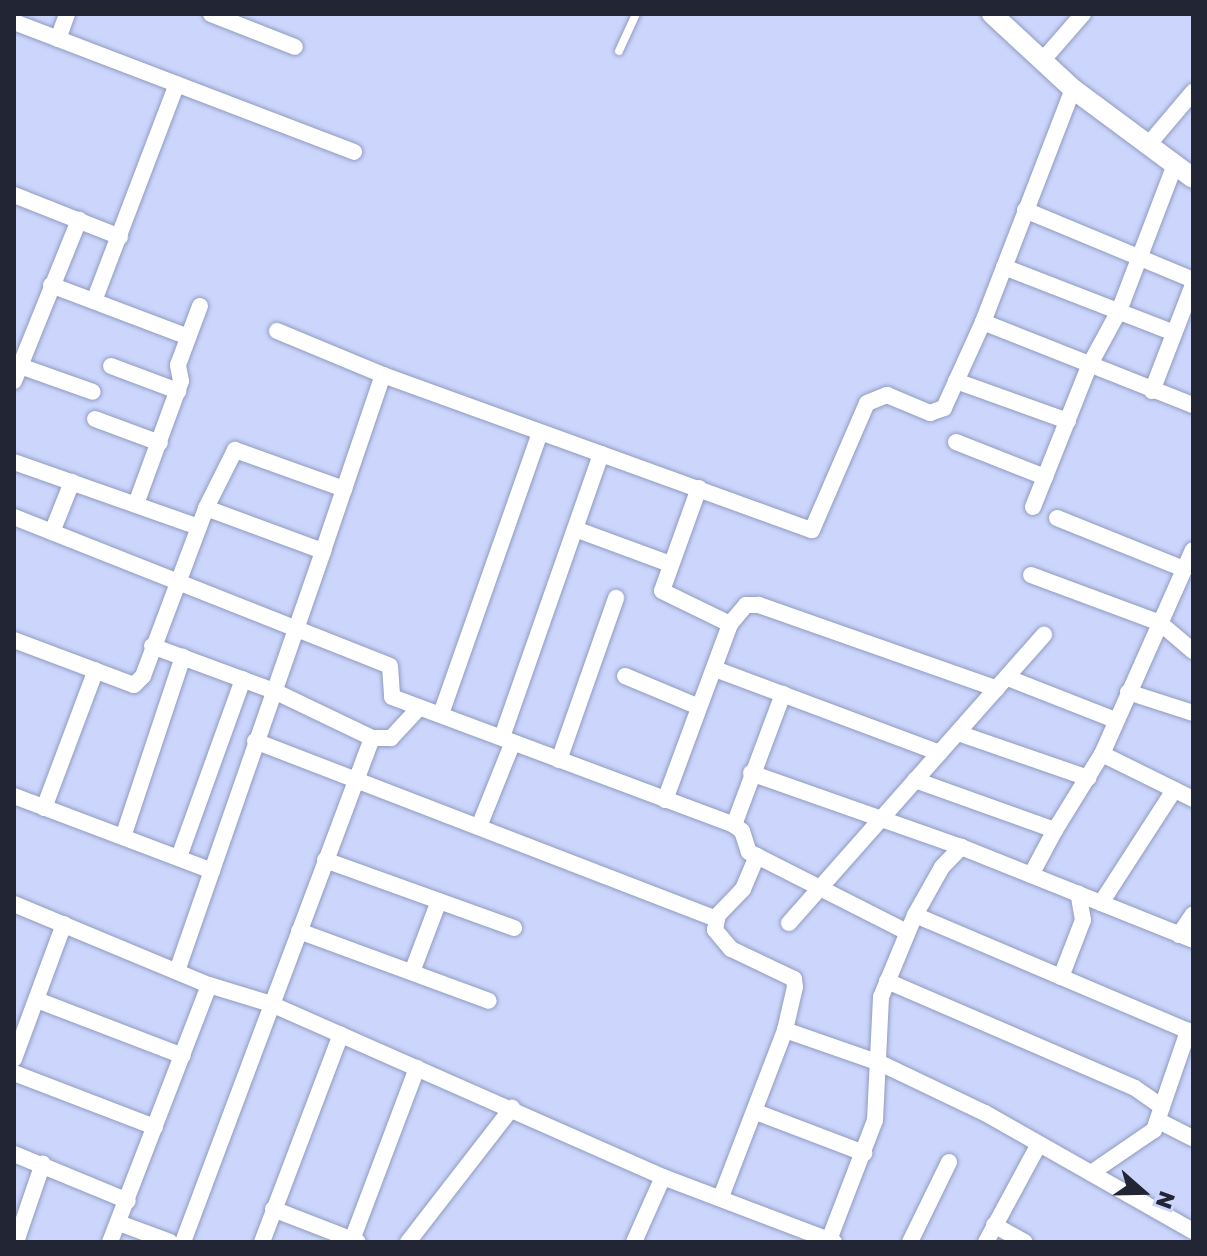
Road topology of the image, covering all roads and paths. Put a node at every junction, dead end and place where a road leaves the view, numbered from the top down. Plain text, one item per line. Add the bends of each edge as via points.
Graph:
1 (67, 14) edge
2 (211, 14) edge
3 (636, 14) edge
4 (992, 14) edge
5 (1083, 14) edge
6 (14, 22) edge
7 (58, 39) junction
8 (295, 47) dead end
9 (619, 51) dead end
10 (1042, 61) junction
11 (177, 84) junction
12 (1073, 89) junction
13 (1193, 92) edge
14 (1148, 145) junction
15 (354, 152) dead end
16 (1175, 164) junction
17 (1193, 178) edge
18 (14, 195) edge
19 (1025, 210) junction
20 (79, 220) junction
21 (120, 237) junction
22 (1140, 257) junction
23 (1004, 267) junction
24 (1193, 282) edge
25 (51, 285) junction
26 (94, 301) junction
27 (200, 306) dead end
28 (1119, 311) junction
29 (983, 322) junction
30 (277, 331) dead end
31 (1174, 333) junction
32 (186, 336) junction
33 (111, 366) dead end
34 (1089, 366) junction
35 (17, 373) edge
36 (383, 375) junction
37 (956, 381) junction
38 (178, 391) junction
39 (1152, 391) junction
40 (93, 392) dead end
41 (1193, 405) edge
42 (95, 419) dead end
43 (1068, 421) junction
44 (540, 433) junction
45 (956, 442) dead end
46 (160, 443) junction
47 (601, 454) junction
48 (14, 462) edge
49 (1045, 477) junction
50 (72, 482) junction
51 (699, 488) junction
52 (344, 489) junction
53 (136, 504) junction
54 (1033, 507) dead end
55 (206, 508) junction
56 (14, 517) edge
57 (1057, 518) dead end
58 (199, 527) junction
59 (575, 529) junction
60 (52, 532) junction
61 (1193, 550) edge
62 (323, 551) junction
63 (670, 564) junction
64 (1184, 569) junction
65 (1031, 575) dead end
66 (178, 578) junction
67 (616, 598) dead end
68 (1160, 623) junction
69 (730, 624) junction
70 (297, 625) junction
71 (1044, 635) dead end
72 (14, 640) edge
73 (152, 646) junction
74 (1193, 651) edge
75 (183, 657) junction
76 (715, 669) junction
77 (96, 670) junction
78 (625, 676) dead end
79 (243, 679) junction
80 (1002, 684) junction
81 (274, 691) junction
82 (1128, 692) junction
83 (783, 694) junction
84 (699, 707) junction
85 (417, 710) junction
86 (1193, 713) edge
87 (441, 714) junction
88 (1115, 720) junction
89 (958, 733) junction
90 (372, 738) junction
91 (508, 739) junction
92 (255, 741) junction
93 (940, 753) junction
94 (1102, 754) junction
95 (559, 760) junction
96 (751, 773) junction
97 (1088, 778) junction
98 (915, 780) junction
99 (356, 781) junction
100 (1174, 790) junction
101 (14, 796) edge
102 (1193, 799) edge
103 (665, 800) junction
104 (44, 808) junction
105 (880, 817) junction
106 (480, 824) junction
107 (734, 825) junction
108 (1055, 830) junction
109 (124, 834) junction
110 (961, 847) junction
111 (757, 856) junction
112 (179, 857) junction
113 (325, 860) junction
114 (212, 871) junction
115 (1031, 875) junction
116 (822, 885) junction
117 (1078, 893) junction
118 (439, 901) junction
119 (1101, 903) junction
120 (14, 904) edge
121 (1193, 914) edge
122 (915, 915) junction
123 (716, 919) junction
124 (789, 923) dead end
125 (64, 924) junction
126 (514, 928) dead end
127 (299, 931) junction
128 (907, 932) junction
129 (1186, 938) edge
130 (177, 971) junction
131 (412, 972) junction
132 (1061, 977) junction
133 (887, 981) junction
134 (209, 985) junction
135 (37, 1000) junction
136 (489, 1001) dead end
137 (271, 1004) junction
138 (785, 1030) junction
139 (19, 1032) edge
140 (1191, 1032) edge
141 (341, 1034) junction
142 (183, 1056) junction
143 (14, 1059) edge
144 (880, 1063) junction
145 (417, 1068) junction
146 (14, 1073) edge
147 (512, 1108) junction
148 (756, 1112) junction
149 (1160, 1114) junction
150 (155, 1127) junction
151 (1193, 1138) edge
152 (1039, 1144) junction
153 (864, 1153) junction
154 (14, 1154) edge
155 (949, 1162) dead end
156 (43, 1163) junction
157 (1091, 1173) junction
158 (663, 1177) junction
159 (721, 1197) junction
160 (128, 1201) junction
161 (273, 1209) junction
162 (119, 1223) junction
163 (994, 1225) junction
164 (1193, 1231) edge
165 (355, 1241) edge
166 (832, 1241) edge
167 (16, 1242) edge
168 (110, 1242) edge
169 (170, 1242) edge
170 (183, 1242) edge
171 (262, 1242) edge
172 (408, 1242) edge
173 (634, 1242) edge
174 (910, 1242) edge
175 (986, 1242) edge
176 (1025, 1242) edge

1 - 7 street
2 - 8 street
3 - 9 lane
4 - 10 street
5 - 10 street
6 - 7 street
7 - 11 street
10 - 12 street
11 - 15 street
11 - 21 street
12 - 14 street
12 - 19 street
13 - 14 street
14 - 16 street
16 - 17 street
16 - 22 street
18 - 20 street
19 - 22 street
19 - 23 street
20 - 21 street
20 - 25 street
21 - 26 street
22 - 24 street
22 - 28 street
23 - 28 street
23 - 29 street
24 - 31 street
25 - 26 street
25 - 35 street
26 - 32 street
27 - 32 street
28 - 31 street
28 - 34 street
29 - 34 street
29 - 37 street
30 - 36 street
31 - 39 street
32 - 38 street
33 - 38 street
34 - 39 street
34 - 43 street
35 - 40 street
36 - 44 street
36 - 52 street
37 - 43 street
37 - 51 street via 936,414 887,395 867,403 809,531
38 - 46 street
39 - 41 street
42 - 46 street
43 - 49 street
44 - 47 street
44 - 87 street
45 - 49 street
46 - 53 street
47 - 51 street
47 - 59 street
48 - 50 street
49 - 54 street
50 - 53 street
50 - 60 street
51 - 63 street
52 - 55 street via 235,450
52 - 62 street
53 - 58 street
55 - 58 street
55 - 62 street
56 - 60 street
57 - 64 street
58 - 66 street
59 - 63 street
59 - 91 street
60 - 66 street
61 - 64 street
62 - 70 street
63 - 69 street via 663,595
64 - 68 street
65 - 68 street
66 - 70 street
66 - 73 street
67 - 95 street
68 - 74 street
68 - 82 street
69 - 76 street
69 - 80 street via 746,605 759,605
70 - 81 street
70 - 85 street via 390,666 390,696
71 - 80 street
72 - 77 street
73 - 75 street
73 - 77 street via 143,676 134,685
75 - 79 street
75 - 109 street
76 - 83 street
76 - 84 street
77 - 104 street
78 - 84 street
79 - 81 street
79 - 112 street
80 - 88 street
80 - 89 street
81 - 90 street
81 - 92 street
82 - 86 street
82 - 88 street
83 - 93 street
83 - 96 street
84 - 103 street
85 - 87 street
85 - 90 street via 391,738
87 - 91 street
88 - 94 street
89 - 93 street
89 - 97 street
90 - 99 street
91 - 95 street
91 - 106 street
92 - 99 street
92 - 114 street
93 - 98 street
94 - 97 street
94 - 100 street
95 - 103 street
96 - 105 street
96 - 107 street
97 - 108 street
98 - 105 street
98 - 108 street
99 - 106 street
99 - 113 street
100 - 102 street
100 - 119 street
101 - 104 street
103 - 107 street
104 - 109 street
105 - 110 street
105 - 116 street
106 - 123 street
107 - 111 street via 742,831 747,851
108 - 115 street
109 - 112 street
110 - 115 street
110 - 122 street via 942,867
111 - 116 street
111 - 123 street via 743,889
112 - 114 street
113 - 118 street
113 - 127 street
114 - 130 street
115 - 117 street
116 - 124 street
116 - 128 street
117 - 119 street
117 - 132 street via 1083,920
118 - 126 street
118 - 131 street
119 - 129 street
120 - 125 street
121 - 129 street
122 - 128 street
122 - 132 street
123 - 138 street via 721,942 794,979
125 - 130 street
125 - 135 street
127 - 131 street
127 - 137 street
128 - 133 street
130 - 134 street
131 - 136 street
132 - 140 street
133 - 144 street via 877,1026
133 - 149 street via 1135,1088
134 - 137 street
134 - 142 street
135 - 139 street
135 - 142 street
137 - 141 street
137 - 170 street
138 - 144 street
138 - 148 street
139 - 143 street
140 - 149 street
141 - 145 street
141 - 161 street
142 - 150 street
144 - 152 street
144 - 153 street via 875,1120
145 - 147 street
145 - 165 street
146 - 150 street
147 - 158 street
147 - 172 street
148 - 153 street
148 - 159 street
149 - 151 street
149 - 157 street via 1148,1138
150 - 160 street
152 - 157 street
152 - 163 street
153 - 166 street
154 - 156 street
155 - 174 street
156 - 160 street
156 - 167 street
157 - 164 street
158 - 159 street
158 - 173 street
159 - 166 street
160 - 162 street
161 - 165 street
161 - 171 street
162 - 168 street
162 - 169 street
163 - 175 street
163 - 176 street

